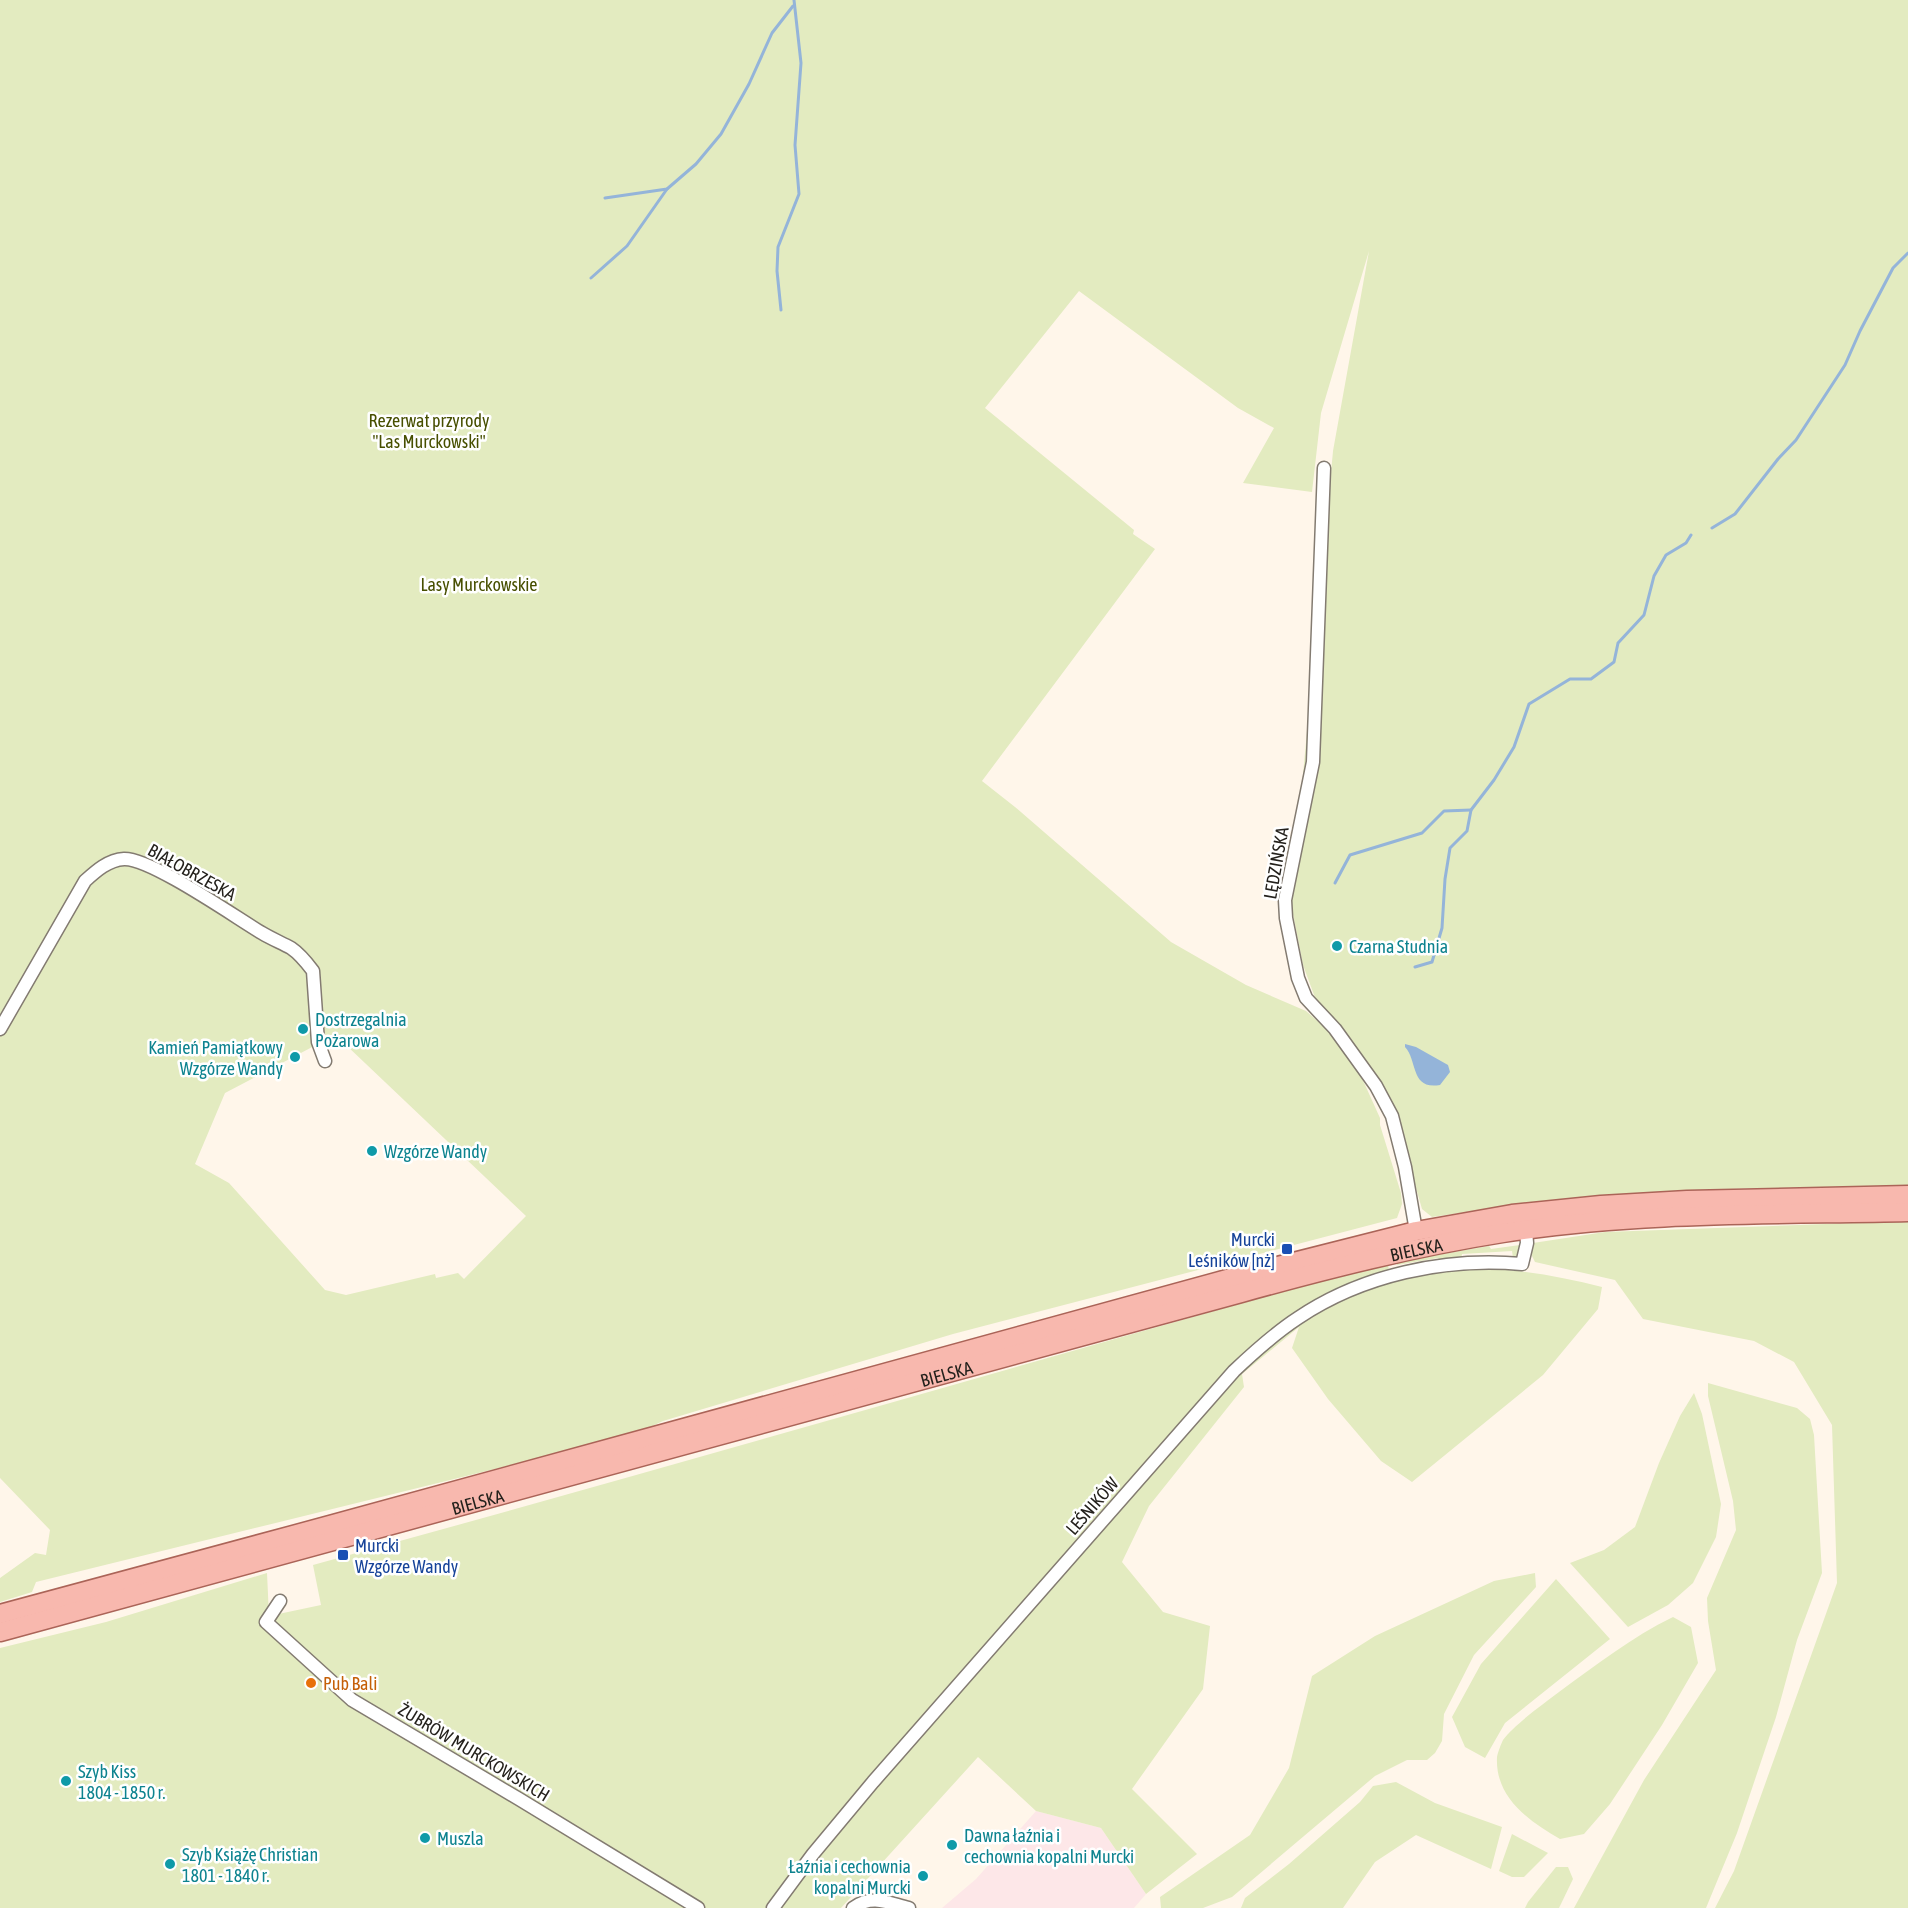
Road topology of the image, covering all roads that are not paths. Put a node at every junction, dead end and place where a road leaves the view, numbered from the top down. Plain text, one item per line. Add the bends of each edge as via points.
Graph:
1 (1324, 468) dead end
2 (0, 1029) edge
3 (325, 1062) dead end
4 (1908, 1195) edge
5 (1908, 1212) edge
6 (1526, 1230) junction
7 (1416, 1231) junction
8 (280, 1601) dead end
9 (0, 1614) edge
10 (0, 1632) edge
11 (698, 1908) edge
12 (773, 1908) edge
13 (853, 1908) edge
14 (909, 1908) edge

1 - 7 street, LĘDZIŃSKA via 1313,762 1286,900 1286,918 1306,999 1342,1039 1392,1116
2 - 3 street, BIAŁOBRZESKA via 85,881 99,867 123,859 136,861 179,882 292,949 307,962 314,971 318,1042
4 - 7 main road, BIELSKA via 1601,1205 1512,1214
5 - 6 main road, BIELSKA via 1687,1218
6 - 10 main road, BIELSKA via 1335,1267
6 - 12 street, LEŚNIKÓW via 1522,1264 1478,1261 1363,1284 1299,1317 1255,1351 873,1782
7 - 9 main road, BIELSKA via 1238,1276
8 - 11 street, ŻUBRÓW MURCKOWSKICH via 266,1622 352,1700
13 - 14 street via 864,1900

